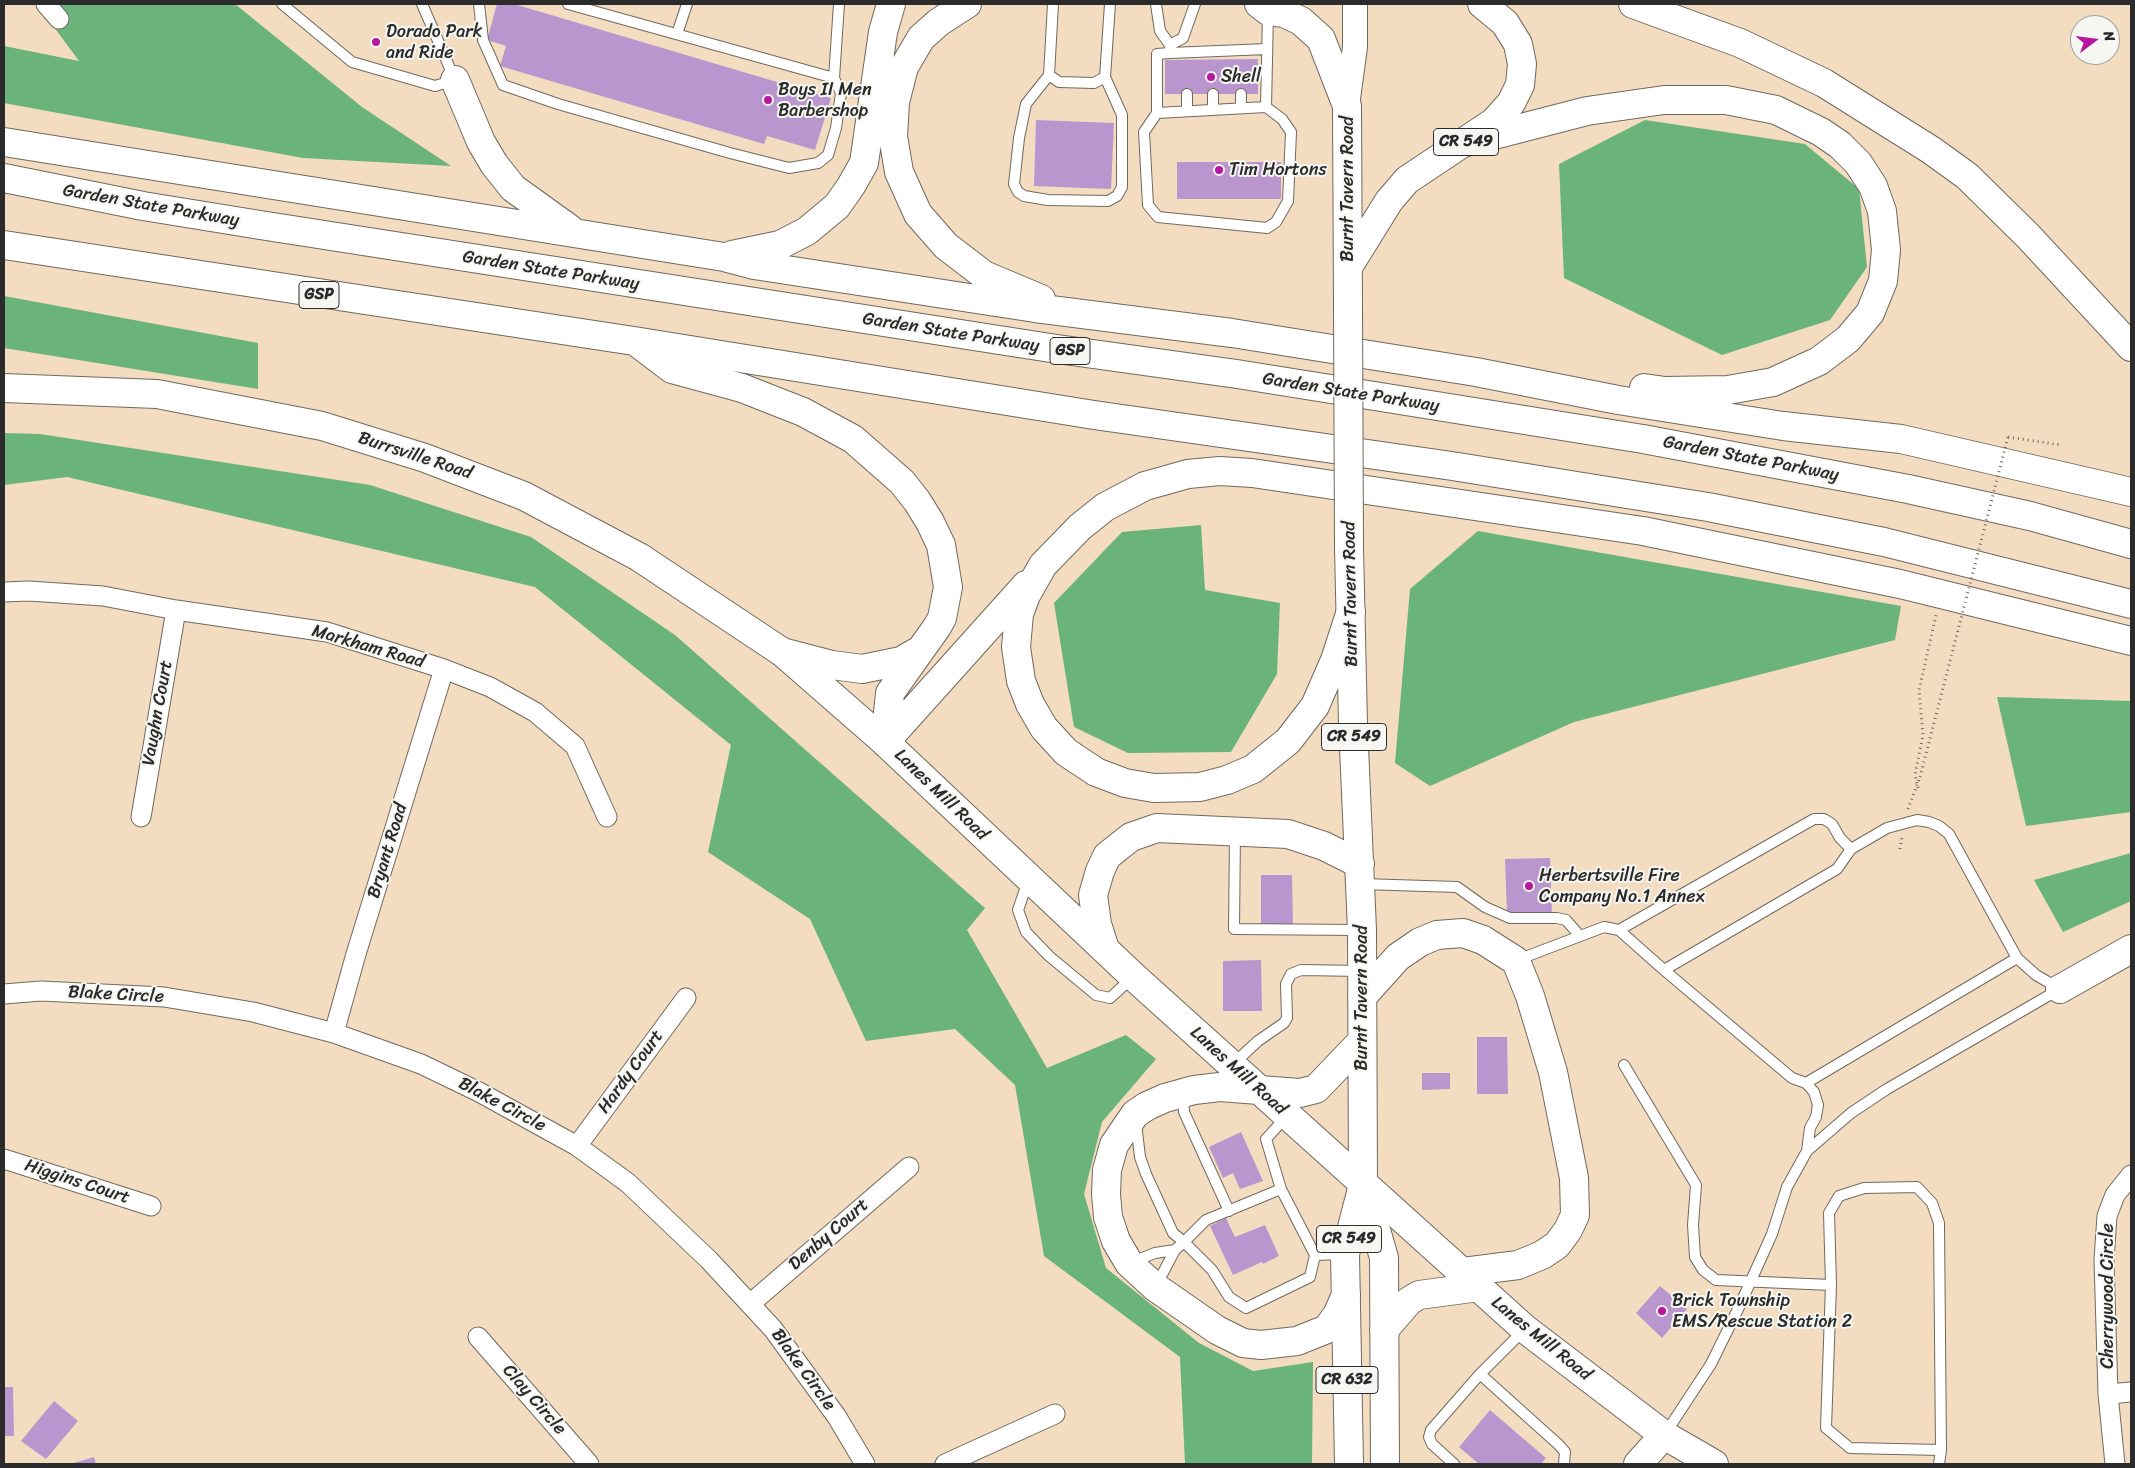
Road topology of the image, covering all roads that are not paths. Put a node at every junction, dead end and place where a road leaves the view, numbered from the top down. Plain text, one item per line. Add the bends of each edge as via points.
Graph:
1 (46, 4) edge
2 (282, 4) edge
3 (422, 4) edge
4 (480, 4) edge
5 (568, 4) edge
6 (687, 4) edge
7 (839, 4) edge
8 (890, 4) edge
9 (967, 4) edge
10 (1053, 4) edge
11 (1110, 4) edge
12 (1156, 4) edge
13 (1195, 4) edge
14 (1355, 4) edge
15 (1482, 4) edge
16 (1633, 4) edge
17 (1263, 7) edge
18 (59, 19) dead end
19 (677, 34) junction
20 (1170, 49) junction
21 (1267, 49) junction
22 (1049, 75) junction
23 (1105, 77) junction
24 (834, 78) junction
25 (455, 80) junction
26 (1187, 94) dead end
27 (1213, 94) dead end
28 (1241, 94) dead end
29 (1347, 106) junction
30 (1266, 107) junction
31 (1241, 108) junction
32 (1213, 110) junction
33 (1187, 111) junction
34 (1157, 113) junction
35 (4, 142) edge
36 (1467, 142) junction
37 (4, 178) edge
38 (578, 234) junction
39 (4, 245) edge
40 (724, 257) junction
41 (1348, 267) junction
42 (1075, 313) junction
43 (634, 341) junction
44 (2131, 348) edge
45 (1476, 372) junction
46 (4, 388) edge
47 (1947, 438) dead end
48 (1901, 439) junction
49 (2131, 492) edge
50 (2131, 544) edge
51 (1043, 565) junction
52 (4, 592) edge
53 (2131, 604) edge
54 (176, 610) junction
55 (1351, 611) junction
56 (2131, 641) edge
57 (920, 650) junction
58 (782, 652) junction
59 (444, 669) junction
60 (885, 742) junction
61 (141, 817) dead end
62 (607, 817) dead end
63 (1235, 831) junction
64 (1851, 849) junction
65 (1360, 874) junction
66 (1028, 878) junction
67 (1362, 930) junction
68 (1620, 930) junction
69 (1580, 936) junction
70 (1105, 949) junction
71 (2131, 949) edge
72 (2017, 958) junction
73 (1516, 961) junction
74 (1664, 970) junction
75 (1134, 977) junction
76 (1362, 984) junction
77 (2060, 989) junction
78 (4, 994) edge
79 (686, 998) dead end
80 (334, 1033) junction
81 (1361, 1042) junction
82 (1231, 1065) junction
83 (1624, 1066) dead end
84 (1806, 1083) junction
85 (1259, 1090) junction
86 (1183, 1092) junction
87 (1135, 1114) junction
88 (1288, 1116) junction
89 (578, 1146) junction
90 (1807, 1151) junction
91 (4, 1159) edge
92 (909, 1167) dead end
93 (2131, 1175) edge
94 (1363, 1184) junction
95 (1281, 1189) junction
96 (151, 1206) dead end
97 (1230, 1212) junction
98 (1184, 1242) junction
99 (1175, 1250) junction
100 (1345, 1254) junction
101 (1316, 1256) junction
102 (1129, 1263) junction
103 (1471, 1280) junction
104 (1751, 1282) junction
105 (1831, 1286) junction
106 (1155, 1287) junction
107 (1346, 1295) junction
108 (750, 1304) junction
109 (1525, 1329) junction
110 (1384, 1330) junction
111 (478, 1336) dead end
112 (1480, 1374) junction
113 (2131, 1392) edge
114 (2108, 1394) junction
115 (1054, 1414) dead end
116 (1664, 1435) junction
117 (1941, 1450) junction
118 (588, 1464) edge
119 (865, 1464) edge
120 (945, 1464) edge
121 (1349, 1464) edge
122 (1385, 1464) edge
123 (1454, 1464) edge
124 (1564, 1464) edge
125 (1638, 1464) edge
126 (1660, 1464) edge
127 (1714, 1464) edge
128 (1939, 1464) edge
129 (2115, 1464) edge

1 - 18 street
2 - 25 lane via 352,62 435,86
3 - 25 lane
4 - 24 lane via 484,40 503,84 558,104 789,168 818,163 828,155 841,93
5 - 19 lane
6 - 19 lane
7 - 24 lane
8 - 40 main road via 882,32 864,163 851,186 837,206 807,231 780,245
9 - 42 main road via 921,38 904,66 895,102 893,136 899,172 918,214 946,246 984,275
10 - 22 lane
11 - 23 lane
12 - 20 lane via 1160,31
13 - 20 lane via 1182,38
14 - 29 street, Burnt Tavern Road via 1355,46
15 - 36 main road, CR 549 via 1505,23 1518,44 1522,64 1520,84 1511,104 1494,122
16 - 44 main road via 1740,43 1824,83 1931,150 1967,176 2028,236
17 - 21 lane
17 - 29 main road, CR 549 via 1301,21 1321,39
19 - 24 lane
20 - 21 lane via 1188,56 1241,55
20 - 34 lane via 1158,54
21 - 30 lane
22 - 23 lane via 1059,82 1094,84
22 - 23 lane via 1026,104 1014,184 1024,196 1048,200 1108,201 1117,196 1122,187 1122,115
25 - 38 main road via 481,142 494,164 514,188
26 - 33 lane
27 - 32 lane
28 - 31 lane
29 - 41 main road, Burnt Tavern Road / CR 549
30 - 31 lane
30 - 34 lane via 1282,119 1291,132 1288,201 1276,222 1267,228 1158,217 1148,205 1144,132
31 - 32 lane
32 - 33 lane
33 - 34 lane
35 - 38 main road
36 - 41 main road, CR 549 via 1407,180 1389,201
36 - 45 main road via 1587,111 1664,100 1726,100 1776,110 1821,132 1858,163 1882,211 1886,250 1883,281 1874,305 1854,333 1819,361 1773,382 1728,390 1666,391
37 - 50 main road, Garden State Parkway / GSP via 260,226 1643,439 1908,489 2030,516
38 - 40 main road
39 - 43 main road, GSP
40 - 42 main road via 754,265
41 - 55 main road, Burnt Tavern Road / CR 549, bridge
42 - 45 main road via 1232,333
43 - 53 main road, GSP via 1094,415 1452,466 1708,507 1884,542
43 - 57 main road via 672,369 742,388 803,412 853,439 902,482 930,522 941,545 948,587 942,618
45 - 48 main road via 1618,400 1773,425
46 - 58 main road, Burrsville Road via 157,394 322,426 425,458 516,492 565,516 639,557
47 - 48 lane
48 - 49 main road
51 - 55 main road via 1019,614 1016,646 1021,681 1030,704 1044,728 1066,752 1096,772 1125,783 1154,788 1200,787 1227,780 1253,769 1288,741 1315,706
51 - 56 main road via 1105,507 1145,486 1188,474 1252,473 1643,531 1900,584
51 - 60 main road
52 - 54 street, Markham Road via 102,596
54 - 59 street, Markham Road via 327,632
54 - 61 street, Vaughn Court
55 - 65 main road, Burnt Tavern Road / CR 549
57 - 58 main road via 901,660 862,668 832,665
57 - 60 main road via 890,693
58 - 60 main road, Lanes Mill Road
59 - 62 street, Markham Road via 490,687 535,712 575,746
59 - 80 street, Bryant Road
60 - 66 main road, Lanes Mill Road
63 - 65 main road via 1288,834 1324,846
63 - 67 lane via 1234,929
63 - 70 main road via 1157,828 1130,837 1108,856 1093,895
64 - 68 lane via 1832,824 1824,819 1814,819
64 - 72 lane via 1887,828 1905,823 1923,821 1939,826 1948,834
64 - 74 lane via 1836,869
65 - 67 main road, Burnt Tavern Road / CR 549
65 - 69 lane via 1457,887 1485,907 1510,918 1566,920
66 - 70 main road, Lanes Mill Road
66 - 75 lane via 1018,910 1026,932 1049,956 1096,994 1110,998
67 - 76 main road, Burnt Tavern Road / CR 549
68 - 69 lane via 1604,926
68 - 74 lane
69 - 73 lane
70 - 75 main road, Lanes Mill Road
71 - 77 main road
72 - 77 lane
72 - 84 lane
73 - 76 main road via 1464,933 1437,935 1420,942
73 - 103 main road via 1553,1072 1574,1178 1574,1215 1557,1245 1542,1255
74 - 84 lane via 1792,1078
75 - 82 main road, Lanes Mill Road
76 - 81 main road, Burnt Tavern Road / CR 549
76 - 82 lane via 1301,970 1291,974 1286,984 1287,1018 1284,1024
77 - 90 lane via 1887,1088 1851,1113
78 - 80 street, Blake Circle via 41,992 164,997 253,1012
79 - 89 street, Hardy Court
80 - 89 street, Blake Circle via 422,1064
81 - 85 main road via 1316,1089 1300,1093
81 - 94 main road, Burnt Tavern Road / CR 549
82 - 85 main road, Lanes Mill Road
83 - 104 lane via 1696,1185 1695,1257 1703,1270 1716,1280
84 - 90 lane via 1814,1092 1818,1105
85 - 86 main road, CR 549 via 1220,1087
85 - 88 main road, Lanes Mill Road
86 - 87 main road, CR 549
86 - 97 lane via 1184,1112
87 - 98 lane via 1140,1157 1146,1174 1173,1233
87 - 102 main road, CR 549 via 1114,1145 1107,1170 1106,1194 1108,1217 1116,1241
88 - 94 main road, Lanes Mill Road / CR 549
88 - 95 lane via 1266,1139
89 - 108 street, Blake Circle via 628,1183
90 - 104 lane via 1788,1188
91 - 96 street, Higgins Court
92 - 108 street, Denby Court
93 - 114 street, Cherrywood Circle via 2115,1195 2108,1216 2104,1260
94 - 100 main road, Burnt Tavern Road / CR 549
94 - 103 main road, Lanes Mill Road / CR 549
94 - 110 main road, Burnt Tavern Road / CR 632 via 1384,1258
95 - 97 lane
95 - 101 lane
97 - 98 lane via 1206,1220
98 - 99 lane
98 - 101 lane via 1212,1270 1229,1297 1246,1308 1310,1276
99 - 102 lane via 1155,1253
99 - 106 lane
100 - 101 lane
100 - 107 main road, Burnt Tavern Road / CR 549
102 - 106 main road, CR 549
103 - 109 main road, Lanes Mill Road / CR 549
103 - 110 main road via 1419,1295 1409,1301
104 - 105 lane
104 - 116 lane via 1711,1364
105 - 117 lane via 1826,1428 1850,1448
105 - 117 lane via 1829,1213 1839,1196 1864,1188 1917,1187 1932,1203 1940,1223
106 - 107 main road, CR 549 via 1217,1330 1243,1343 1262,1345 1297,1341 1328,1329
107 - 121 main road, Burnt Tavern Road / CR 632
108 - 119 street, Blake Circle via 773,1329 837,1417
109 - 112 lane
109 - 116 main road, Lanes Mill Road / CR 549
110 - 122 main road, Burnt Tavern Road / CR 632
111 - 118 street, Clay Circle
112 - 123 lane via 1431,1430 1432,1444
112 - 124 lane via 1559,1445 1565,1452
113 - 114 street, Cherrywood Circle
114 - 129 street, Cherrywood Circle
115 - 120 street
116 - 125 main road
116 - 126 main road
116 - 127 main road, Lanes Mill Road / CR 549
117 - 128 lane

